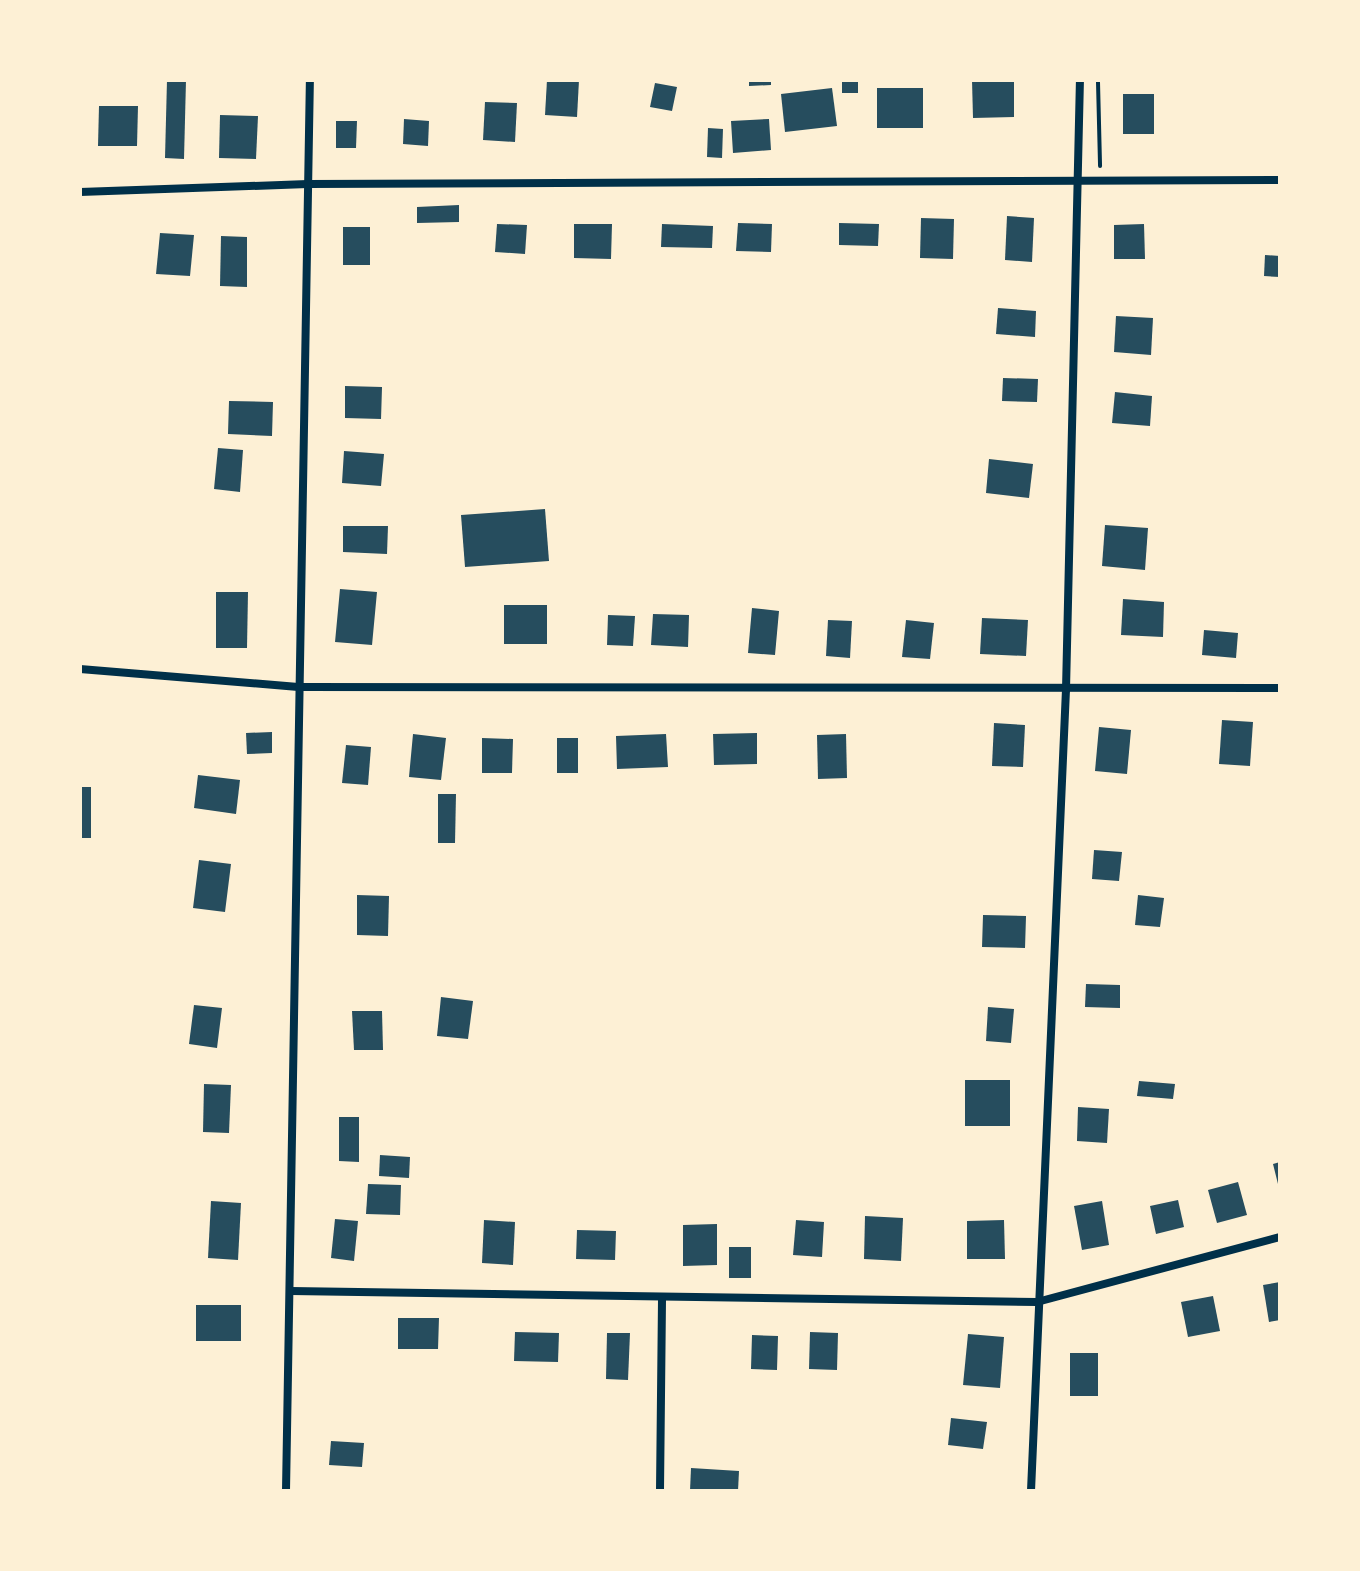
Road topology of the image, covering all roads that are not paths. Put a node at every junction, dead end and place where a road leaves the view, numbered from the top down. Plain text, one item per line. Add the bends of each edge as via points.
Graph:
1 (310, 80) edge
2 (1080, 80) edge
3 (1083, 178) junction
4 (1280, 180) edge
5 (308, 184) junction
6 (80, 192) edge
7 (80, 669) edge
8 (301, 687) junction
9 (1280, 688) edge
10 (1066, 690) junction
11 (1280, 1237) edge
12 (291, 1291) junction
13 (662, 1298) junction
14 (1037, 1302) junction
15 (286, 1491) edge
16 (660, 1491) edge
17 (1031, 1491) edge

1 - 5 street
2 - 3 street
3 - 4 street
3 - 5 street
3 - 10 street
5 - 6 street
5 - 8 street
7 - 8 street
8 - 10 street
8 - 12 street
9 - 10 street
10 - 14 street
11 - 14 street
12 - 13 street
12 - 15 street
13 - 14 street
13 - 16 street
14 - 17 street

